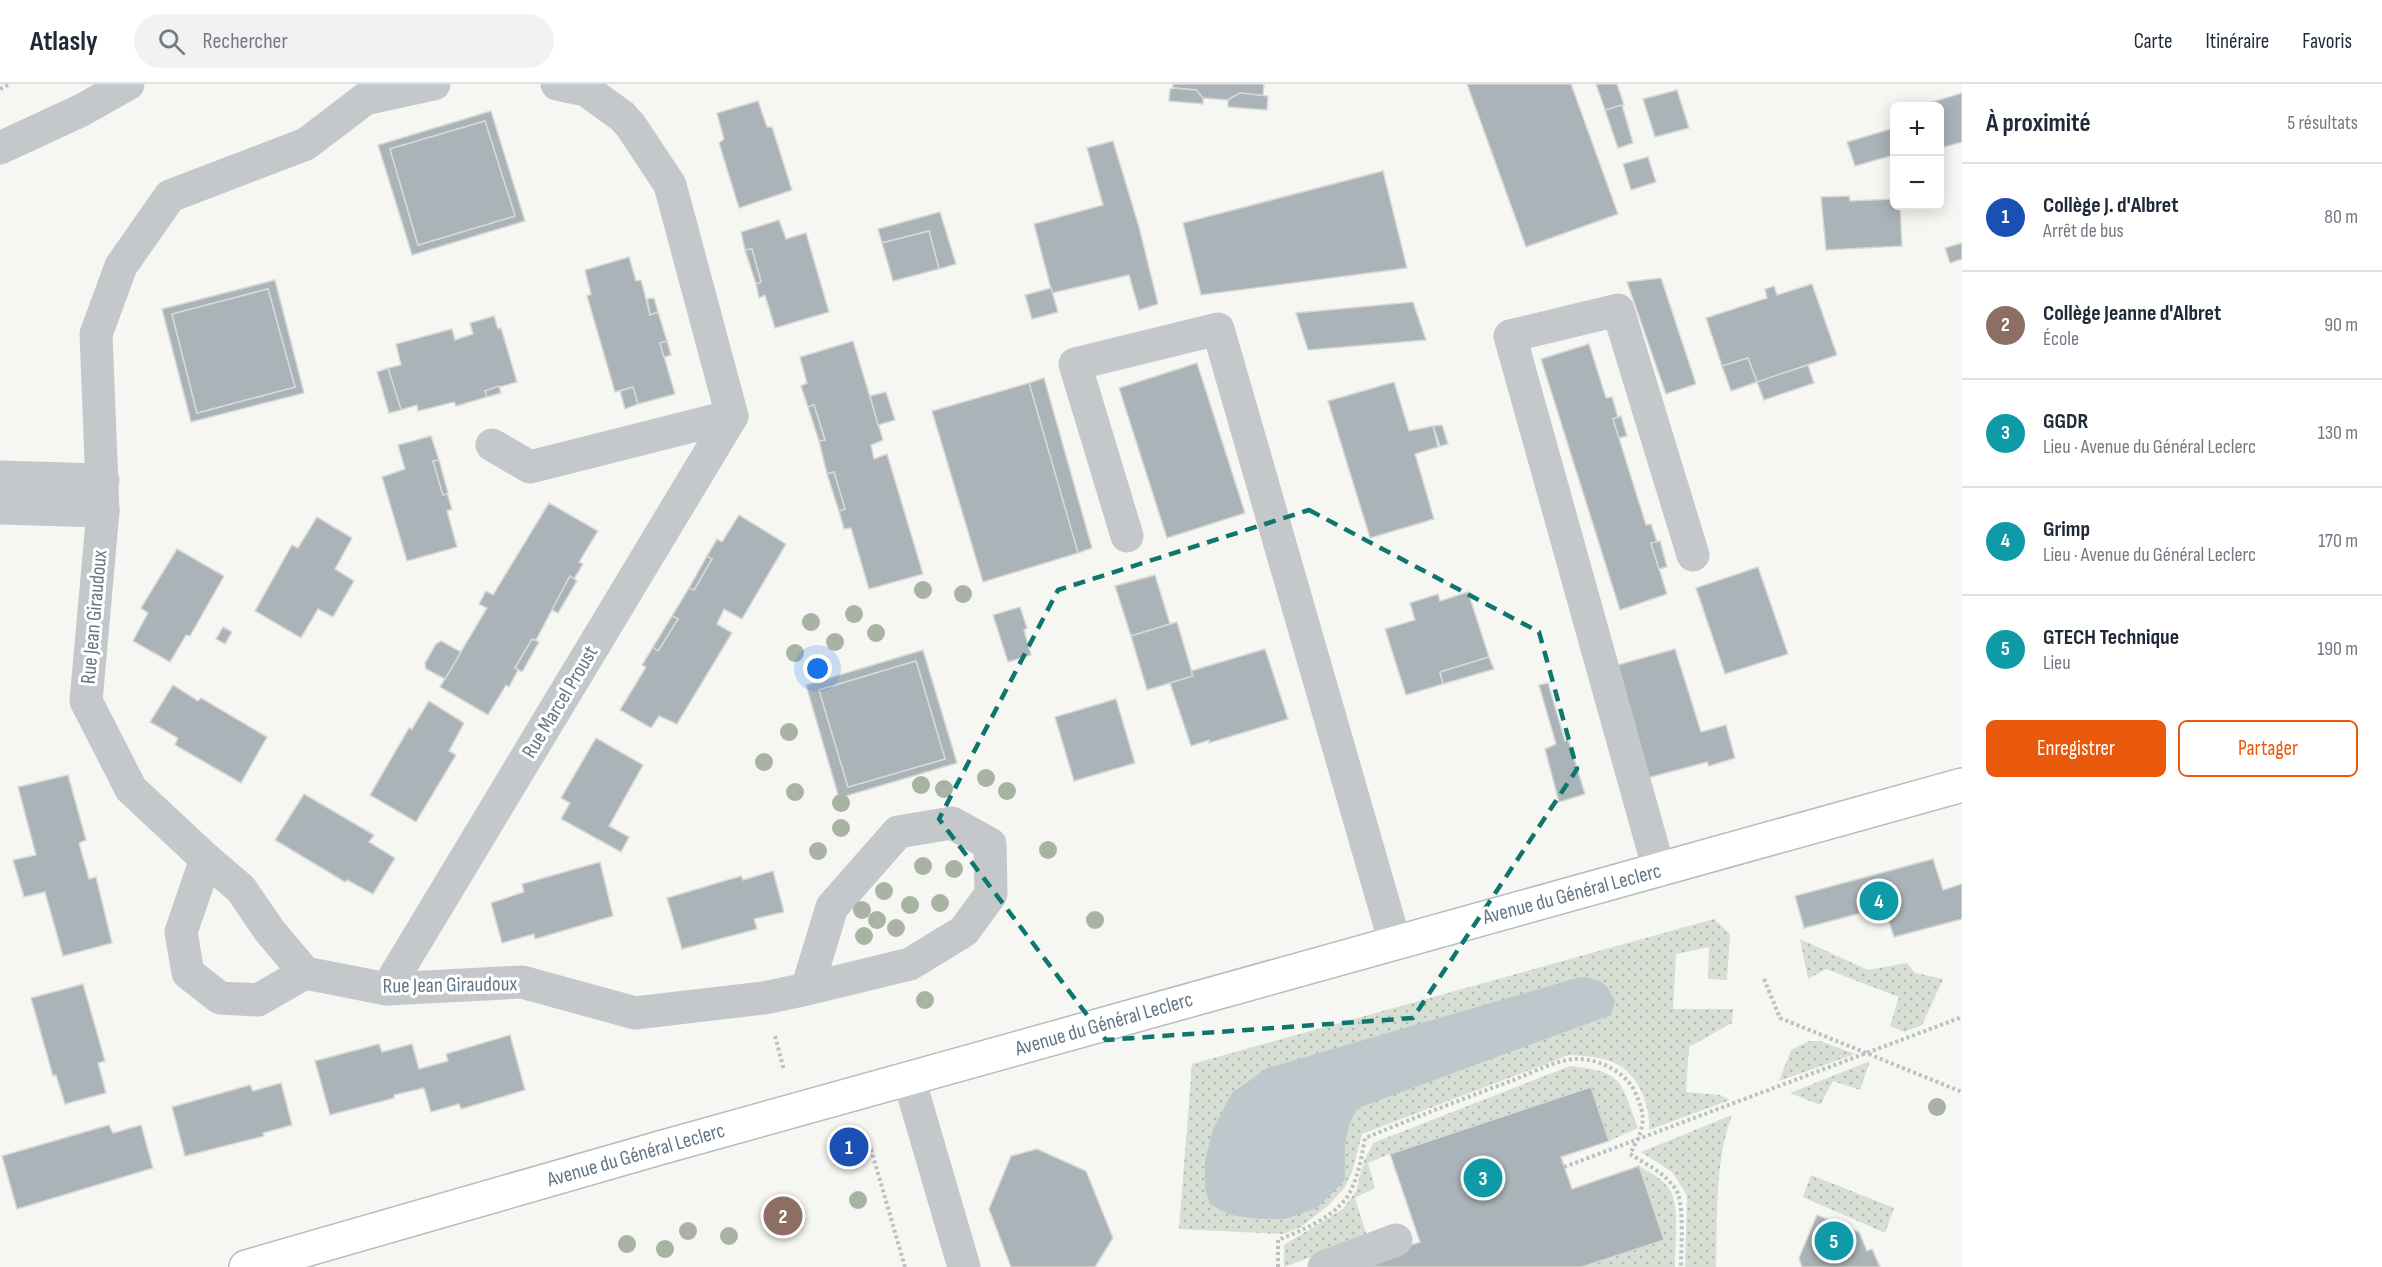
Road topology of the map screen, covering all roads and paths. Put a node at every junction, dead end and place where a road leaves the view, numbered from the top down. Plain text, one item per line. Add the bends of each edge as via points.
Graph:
1 (10, 84) edge
2 (128, 84) edge
3 (434, 84) edge
4 (557, 84) edge
5 (0, 89) edge
6 (0, 148) edge
7 (732, 416) junction
8 (492, 445) dead end
9 (0, 477) edge
10 (103, 498) junction
11 (0, 507) edge
12 (1127, 536) dead end
13 (1693, 555) dead end
14 (1962, 785) edge
15 (206, 859) junction
16 (1659, 870) junction
17 (1395, 943) junction
18 (305, 973) junction
19 (1764, 979) dead end
20 (387, 988) junction
21 (807, 989) junction
22 (1962, 1017) edge
23 (1868, 1054) junction
24 (909, 1079) junction
25 (1962, 1092) edge
26 (1638, 1138) junction
27 (871, 1149) dead end
28 (1564, 1167) dead end
29 (1396, 1240) dead end
30 (246, 1267) edge
31 (905, 1267) edge
32 (964, 1267) edge
33 (1278, 1267) edge
34 (1324, 1267) edge
35 (1681, 1267) edge

1 - 5 path
2 - 6 street
3 - 10 street, Rue Jean Giraudoux via 365,99 306,144 170,196 122,266 96,334
4 - 7 street via 586,90 631,126 670,185
7 - 8 street via 530,467
7 - 20 street, Rue Marcel Proust
9 - 10 street
10 - 11 street
10 - 15 street, Rue Jean Giraudoux via 86,701 130,789
12 - 17 street via 1076,364 1218,329
13 - 16 street via 1618,310 1510,336
14 - 16 main road, Avenue du Général Leclerc
15 - 18 street, Rue Jean Giraudoux via 240,889
15 - 18 street via 181,932 188,973 220,998 258,1000
16 - 17 main road, Avenue du Général Leclerc
17 - 24 main road, Avenue du Général Leclerc
18 - 20 street, Rue Jean Giraudoux
19 - 23 path via 1780,1018
20 - 21 street, Rue Jean Giraudoux via 522,982 635,1013
21 - 21 street, Rue Jean Giraudoux via 910,964 963,931 991,894 990,844 952,823 898,832 832,907
22 - 23 path
23 - 25 path
23 - 26 path
24 - 30 main road, Avenue du Général Leclerc
24 - 32 street
26 - 28 path
26 - 33 path via 1644,1124 1630,1083 1617,1070 1597,1062 1569,1059 1365,1138 1352,1190 1335,1209 1278,1240
26 - 35 path via 1630,1154 1677,1189
27 - 31 path
29 - 34 street

